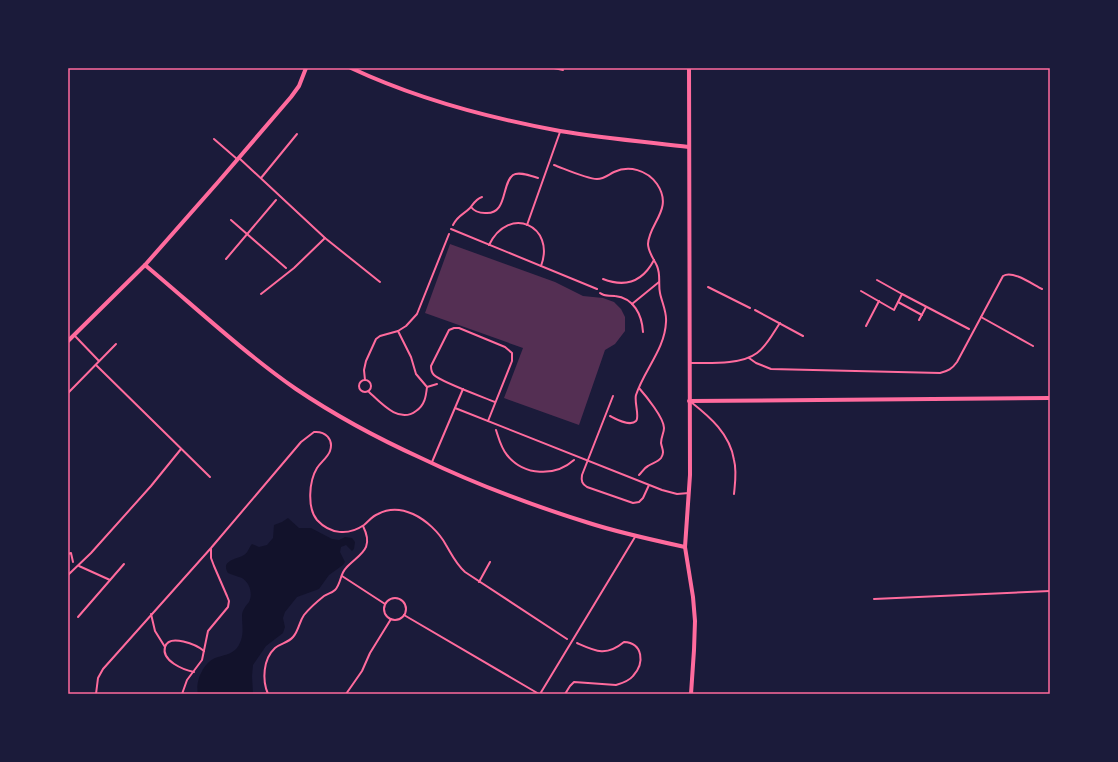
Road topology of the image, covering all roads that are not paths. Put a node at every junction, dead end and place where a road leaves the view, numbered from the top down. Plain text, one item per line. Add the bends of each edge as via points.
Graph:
1 (306, 68) edge
2 (351, 68) edge
3 (554, 68) edge
4 (689, 68) edge
5 (563, 70) dead end
6 (560, 131) junction
7 (297, 134) dead end
8 (214, 139) dead end
9 (689, 147) junction
10 (238, 159) junction
11 (261, 178) junction
12 (527, 225) junction
13 (451, 229) road end
14 (325, 238) junction
15 (489, 244) junction
16 (144, 264) junction
17 (541, 266) junction
18 (380, 282) dead end
19 (597, 289) road end
20 (1042, 289) dead end
21 (261, 294) dead end
22 (755, 310) road end
23 (981, 317) junction
24 (780, 323) junction
25 (74, 335) junction
26 (803, 336) dead end
27 (68, 341) edge
28 (116, 344) dead end
29 (1033, 346) dead end
30 (749, 358) junction
31 (99, 361) junction
32 (689, 364) junction
33 (96, 365) junction
34 (463, 389) junction
35 (68, 393) edge
36 (613, 396) dead end
37 (1050, 398) edge
38 (689, 401) junction
39 (495, 402) junction
40 (455, 408) junction
41 (488, 421) junction
42 (181, 449) junction
43 (588, 460) junction
44 (431, 463) junction
45 (210, 477) dead end
46 (649, 484) junction
47 (689, 493) junction
48 (734, 494) dead end
49 (636, 536) junction
50 (685, 547) junction
51 (124, 564) dead end
52 (79, 566) junction
53 (68, 575) edge
54 (110, 580) junction
55 (1050, 591) edge
56 (874, 599) dead end
57 (404, 615) junction
58 (78, 616) dead end
59 (540, 694) edge
60 (691, 694) edge

1 - 10 street via 299,86 291,97
2 - 6 street via 453,106
3 - 5 lane
4 - 9 street
6 - 9 street
6 - 12 lane
7 - 11 lane
8 - 10 lane
9 - 32 street
10 - 11 lane
10 - 16 street
11 - 14 lane
12 - 15 lane via 505,226 493,236
12 - 17 lane via 540,235 543,242 545,250
13 - 15 lane
14 - 18 lane
14 - 21 lane via 290,272
15 - 17 lane
16 - 25 street
16 - 44 street via 256,358 296,388 380,439
17 - 19 lane
20 - 23 lane via 1014,274 1006,274
22 - 24 lane
23 - 29 lane
23 - 30 lane via 953,368 940,373 771,369
24 - 26 lane
24 - 30 lane via 765,346
25 - 27 street
25 - 31 lane
28 - 31 lane
30 - 32 lane
31 - 33 lane
32 - 38 street
33 - 35 lane
33 - 42 lane
34 - 39 lane
34 - 39 lane via 436,377 431,370 447,334 454,328 505,347 512,353 512,361
34 - 40 lane
36 - 43 lane
37 - 38 street
38 - 47 street
38 - 48 lane via 710,417 726,439 734,460
39 - 41 lane
40 - 41 lane
40 - 44 lane
41 - 43 lane
42 - 45 lane
42 - 52 lane
43 - 46 lane
43 - 46 lane via 581,480 587,487 633,503 643,498
44 - 49 street via 548,510
46 - 47 lane via 670,493
47 - 50 street
49 - 50 street
49 - 59 lane
50 - 60 street via 695,621
51 - 54 lane
52 - 53 lane
52 - 54 lane
54 - 58 lane
55 - 56 lane
57 - 57 lane via 406,608 403,601 393,598 387,601 385,615 398,620
57 - 59 lane

